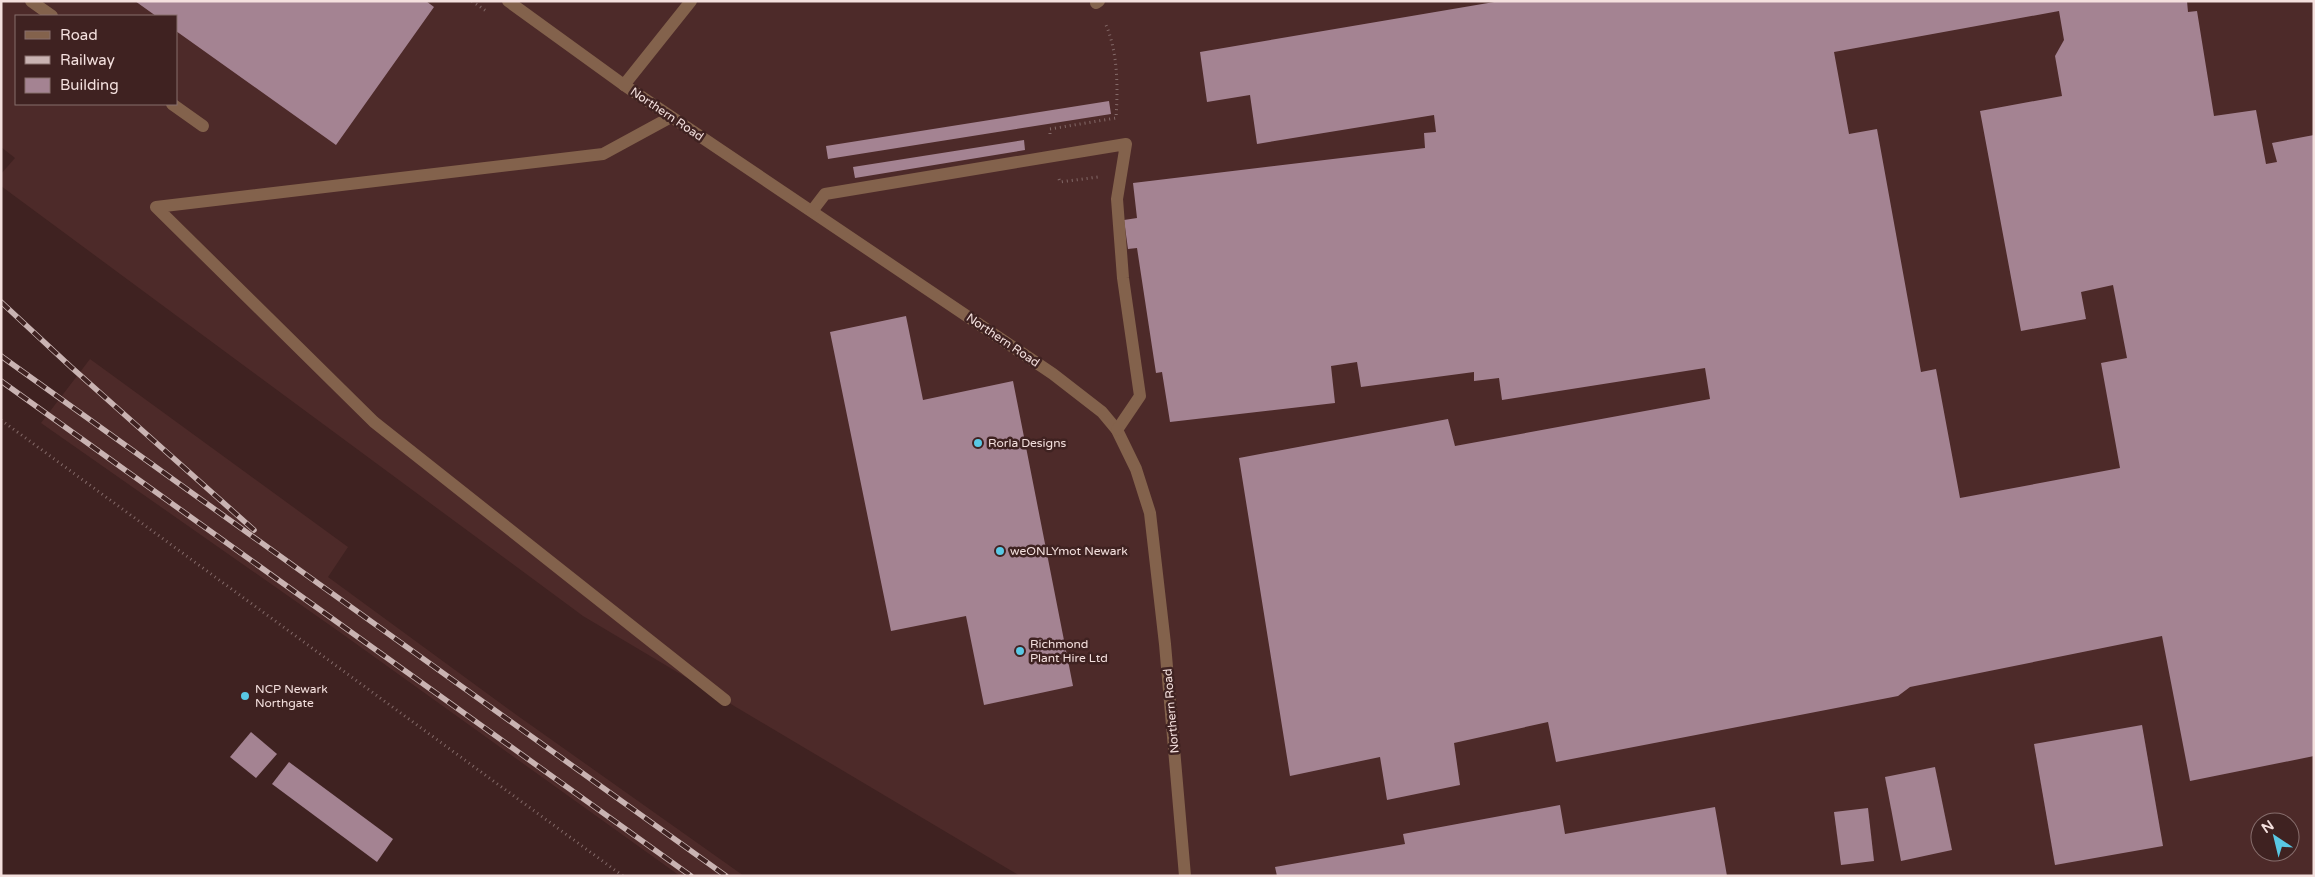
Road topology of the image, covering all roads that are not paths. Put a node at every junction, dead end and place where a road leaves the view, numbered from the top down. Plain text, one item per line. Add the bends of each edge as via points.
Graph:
1 (31, 1) edge
2 (508, 1) edge
3 (691, 1) edge
4 (51, 15) edge
5 (624, 85) junction
6 (173, 105) edge
7 (671, 117) junction
8 (203, 126) dead end
9 (812, 211) junction
10 (1117, 430) junction
11 (725, 700) dead end
12 (1185, 876) edge

1 - 4 street
2 - 5 street, Northern Road
3 - 5 street
5 - 7 street, Northern Road
6 - 8 street
7 - 9 street, Northern Road
7 - 11 street via 603,154 156,207 374,422
9 - 10 street, Northern Road via 1053,374 1102,412
9 - 10 street via 825,194 1126,144 1117,199 1123,278 1140,396
10 - 12 street, Northern Road via 1136,469 1150,513

